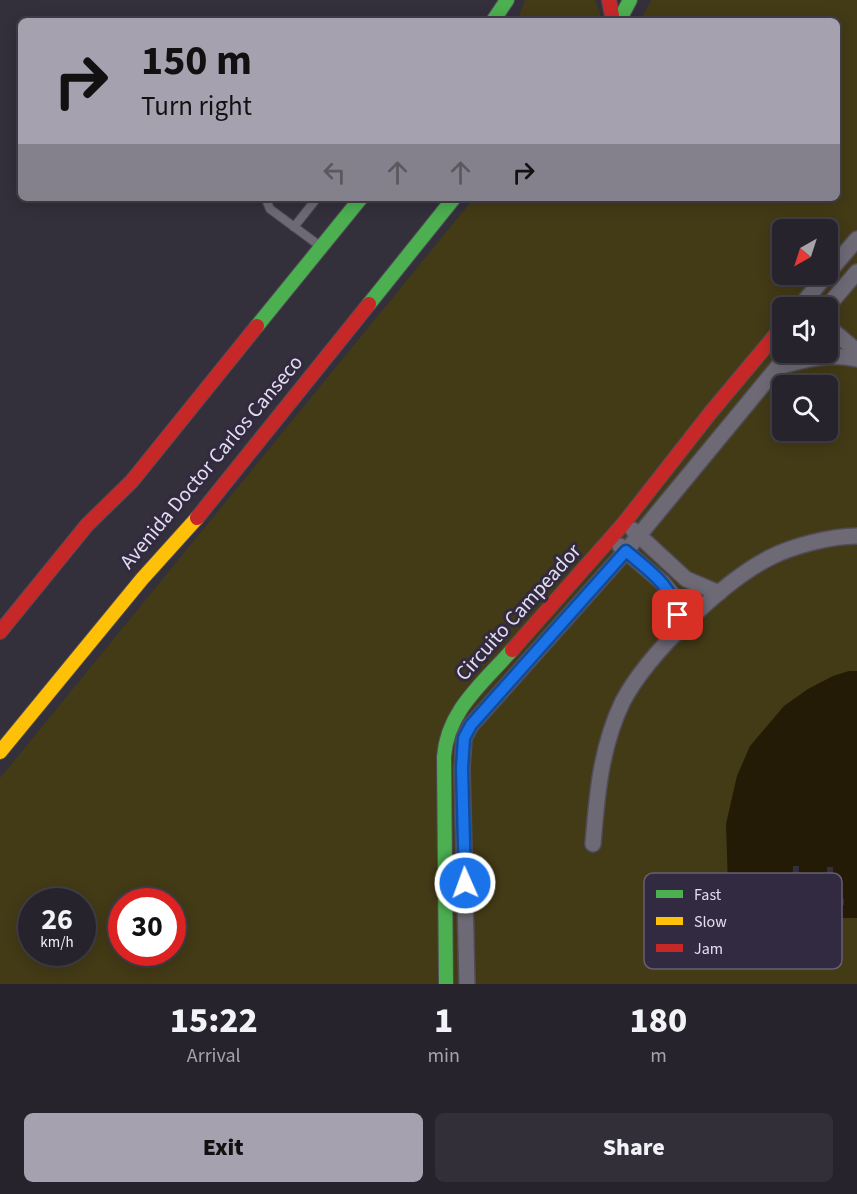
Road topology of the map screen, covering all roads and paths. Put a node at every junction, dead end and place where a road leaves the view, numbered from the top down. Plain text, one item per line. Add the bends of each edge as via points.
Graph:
1 (609, 0) edge
2 (630, 0) edge
3 (505, 3) edge
4 (495, 18) edge
5 (502, 18) edge
6 (612, 18) edge
7 (621, 18) edge
8 (268, 201) edge
9 (315, 201) edge
10 (359, 201) edge
11 (452, 201) edge
12 (294, 227) junction
13 (857, 239) edge
14 (321, 247) junction
15 (838, 261) edge
16 (857, 272) edge
17 (818, 285) edge
18 (809, 297) edge
19 (835, 297) edge
20 (838, 335) edge
21 (772, 339) edge
22 (857, 351) edge
23 (857, 359) edge
24 (781, 363) edge
25 (778, 367) junction
26 (624, 523) junction
27 (639, 536) junction
28 (857, 536) edge
29 (611, 538) junction
30 (626, 551) junction
31 (719, 593) junction
32 (682, 626) junction
33 (0, 632) edge
34 (448, 728) junction
35 (464, 738) junction
36 (0, 752) edge
37 (594, 844) dead end
38 (446, 984) edge
39 (467, 984) edge

1 - 6 main road
2 - 7 main road
3 - 4 main road
3 - 5 main road
8 - 12 lane via 270,209
9 - 12 lane
10 - 14 main road
11 - 36 main road, Avenida Doctor Carlos Canseco via 200,515 142,579
12 - 14 lane
13 - 15 street
14 - 33 main road via 132,481 87,525
16 - 19 street
17 - 18 street
20 - 22 street
21 - 26 main road, Circuito Campeador
23 - 25 street via 822,356
24 - 25 street
25 - 27 street
26 - 27 street
26 - 29 main road, Circuito Campeador
27 - 30 street, Circuito Campeador
27 - 31 street via 686,579
28 - 31 street via 805,544 769,558
29 - 30 street
29 - 34 main road, Circuito Campeador via 471,695
30 - 32 street via 671,593
30 - 35 street, Circuito Campeador via 489,704
31 - 32 street
32 - 37 street via 624,700 607,742 598,784
34 - 35 street
34 - 38 main road, Circuito Campeador via 444,758
35 - 39 street

